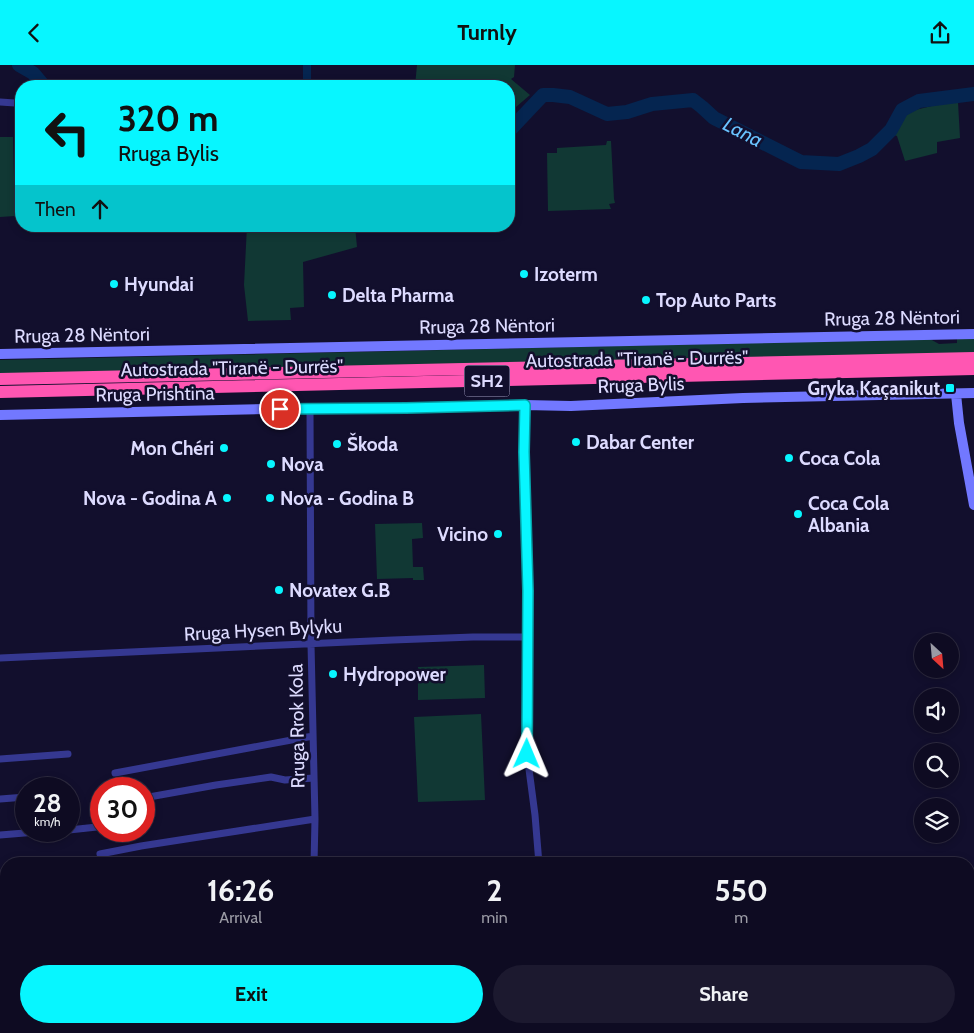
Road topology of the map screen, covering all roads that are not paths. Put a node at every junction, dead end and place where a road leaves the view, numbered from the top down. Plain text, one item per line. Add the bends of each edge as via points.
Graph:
1 (0, 102) edge
2 (15, 103) dead end
3 (974, 333) edge
4 (0, 354) edge
5 (974, 359) edge
6 (974, 369) edge
7 (0, 379) edge
8 (0, 392) edge
9 (974, 393) edge
10 (956, 394) junction
11 (525, 405) junction
12 (310, 408) junction
13 (0, 415) edge
14 (974, 505) edge
15 (527, 637) junction
16 (311, 644) junction
17 (0, 658) edge
18 (313, 736) junction
19 (68, 754) dead end
20 (0, 759) edge
21 (115, 773) dead end
22 (314, 777) junction
23 (155, 796) edge
24 (15, 798) edge
25 (0, 799) edge
26 (315, 819) junction
27 (15, 834) edge
28 (0, 835) edge
29 (100, 854) dead end
30 (314, 857) edge
31 (538, 857) edge

1 - 2 street
3 - 4 main road, Rruga 28 Nëntori
5 - 7 highway, Autostrada "Tiranë - Durrës" / SH2
6 - 8 highway, Autostrada "Tiranë - Durrës" / SH2
9 - 10 main road, Rruga Bylis
10 - 11 main road, Rruga Bylis
10 - 14 main road
11 - 12 main road, Rruga Bylis
11 - 15 street
12 - 13 main road, Rruga Prishtina
12 - 16 street, Rruga Rrok Kola
15 - 16 street, Rruga Hysen Bylyku
15 - 31 street via 527,754
16 - 17 street, Rruga Hysen Bylyku
16 - 18 street, Rruga Rrok Kola
18 - 21 street
18 - 22 street, Rruga Rrok Kola
19 - 20 street
22 - 23 street via 285,780 271,777
22 - 26 street, Rruga Rrok Kola
24 - 25 street
26 - 29 street
26 - 30 street, Rruga Rrok Kola
27 - 28 street

